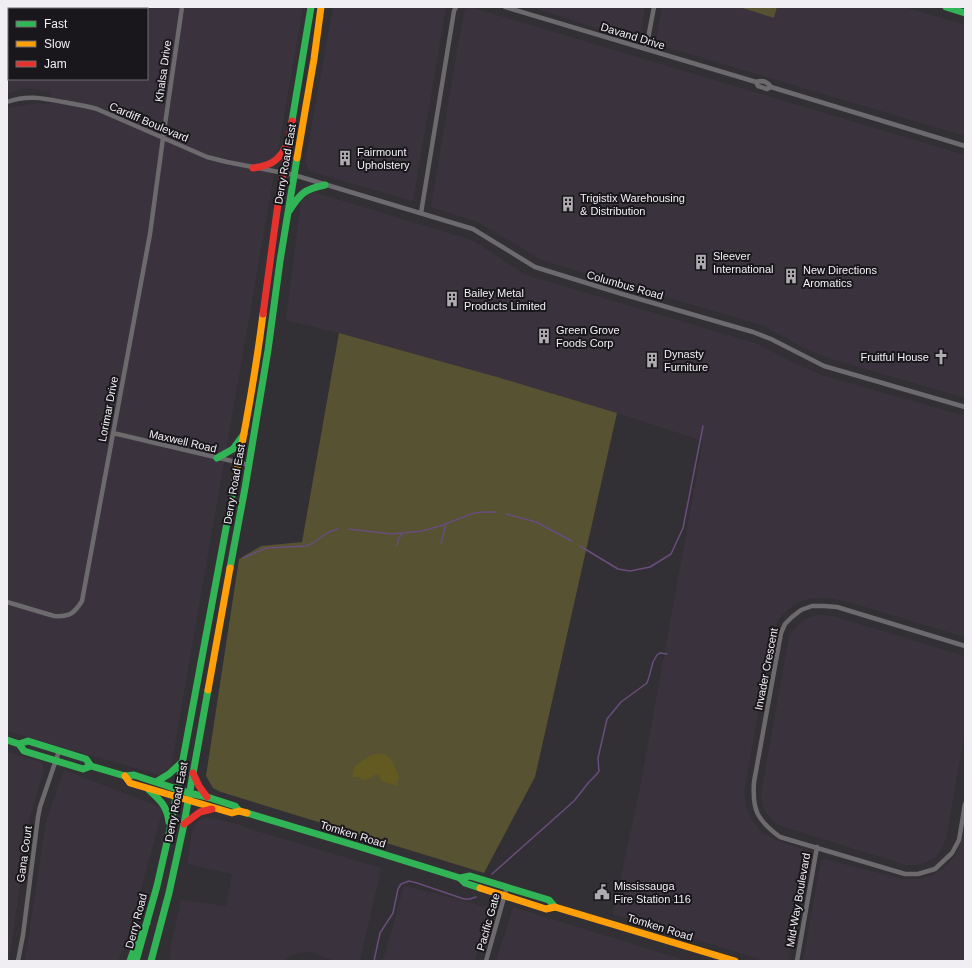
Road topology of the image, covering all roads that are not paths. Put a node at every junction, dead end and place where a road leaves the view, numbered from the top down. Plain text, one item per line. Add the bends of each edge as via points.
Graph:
1 (182, 7) edge
2 (311, 7) edge
3 (321, 7) edge
4 (456, 7) edge
5 (505, 7) edge
6 (654, 7) edge
7 (946, 7) edge
8 (965, 13) edge
9 (646, 49) junction
10 (7, 102) edge
11 (163, 138) junction
12 (288, 140) junction
13 (965, 146) edge
14 (253, 168) junction
15 (284, 172) junction
16 (294, 175) junction
17 (325, 185) junction
18 (421, 213) junction
19 (287, 215) junction
20 (965, 407) edge
21 (245, 432) junction
22 (113, 433) junction
23 (217, 458) junction
24 (239, 463) junction
25 (249, 465) junction
26 (7, 602) edge
27 (965, 646) edge
28 (7, 740) edge
29 (19, 744) junction
30 (59, 751) junction
31 (56, 760) junction
32 (182, 762) junction
33 (91, 766) junction
34 (193, 773) junction
35 (125, 776) junction
36 (156, 782) junction
37 (148, 788) junction
38 (177, 789) junction
39 (189, 793) junction
40 (176, 797) junction
41 (207, 797) junction
42 (188, 801) junction
43 (965, 804) edge
44 (214, 808) junction
45 (239, 811) junction
46 (184, 824) junction
47 (170, 829) junction
48 (817, 847) junction
49 (460, 878) junction
50 (156, 886) joint
51 (507, 887) junction
52 (504, 896) junction
53 (555, 907) junction
54 (147, 923) junction
55 (18, 961) edge
56 (130, 961) edge
57 (136, 961) edge
58 (151, 961) edge
59 (486, 961) edge
60 (735, 961) edge
61 (797, 961) edge

1 - 11 street, Khalsa Drive
2 - 12 main road, Derry Road East
3 - 16 main road, Derry Road East
4 - 18 street
5 - 9 street, Davand Drive
6 - 9 street
7 - 8 main road
9 - 13 street, Davand Drive via 756,82 768,83 771,87
10 - 11 street, Cardiff Boulevard via 39,97 97,109
11 - 14 street, Cardiff Boulevard via 207,157
11 - 22 street, Lorimar Drive via 150,236
12 - 14 main road via 282,154 274,162
12 - 15 main road, Derry Road East
14 - 15 street, Cardiff Boulevard
15 - 16 street, Columbus Road
15 - 21 main road, Derry Road East
16 - 17 street, Columbus Road
16 - 19 main road, Derry Road East
17 - 18 street, Columbus Road
17 - 19 main road via 312,187 303,193
18 - 20 street, Columbus Road via 473,229 535,267 753,332 824,366
19 - 25 main road, Derry Road East
21 - 23 main road via 233,449
21 - 24 main road, Derry Road East
22 - 23 street, Maxwell Road
22 - 26 street, Lorimar Drive via 82,601 75,612 60,616
23 - 24 street, Maxwell Road
24 - 25 street, Maxwell Road
24 - 32 main road, Derry Road East
25 - 34 main road, Derry Road East
27 - 48 street, Invader Crescent via 837,607 812,606 801,610 785,624 781,633 754,782 754,805 764,824 780,837
28 - 29 main road, Tomken Road
29 - 30 main road, Tomken Road via 28,741
29 - 31 main road, Tomken Road via 24,751
30 - 31 street, Gana Court
30 - 33 main road, Tomken Road via 86,759
31 - 33 main road, Tomken Road via 82,769
31 - 55 street, Gana Court via 38,817
32 - 36 main road
32 - 38 main road, Derry Road East
33 - 35 main road, Tomken Road
34 - 39 main road, Derry Road East
34 - 41 main road
35 - 36 main road, Tomken Road via 134,775
35 - 37 main road, Tomken Road via 130,783
36 - 38 main road, Tomken Road
37 - 40 main road, Tomken Road
37 - 47 main road via 165,806
38 - 39 main road, Tomken Road
38 - 40 main road, Derry Road East
39 - 41 main road, Tomken Road
39 - 42 main road, Derry Road East
40 - 42 main road, Tomken Road
40 - 47 main road, Derry Road East
41 - 45 main road, Tomken Road via 235,806
42 - 44 main road, Tomken Road
42 - 46 main road, Derry Road East
43 - 48 street, Mid-Way Boulevard via 959,840 952,854 935,869 918,874 905,874
44 - 45 main road, Tomken Road via 232,813
44 - 46 main road via 200,812
45 - 49 main road, Tomken Road
46 - 58 main road, Derry Road East
47 - 50 main road, Derry Road East
48 - 61 street, Mid-Way Boulevard
49 - 51 main road, Tomken Road via 470,876
49 - 52 main road, Tomken Road via 465,883
50 - 54 main road, Derry Road
51 - 52 street, Pacific Gate
51 - 53 main road, Tomken Road via 549,900
52 - 53 main road, Tomken Road via 546,909
52 - 59 street, Pacific Gate
53 - 60 main road, Tomken Road
54 - 56 main road
54 - 57 main road, Derry Road

